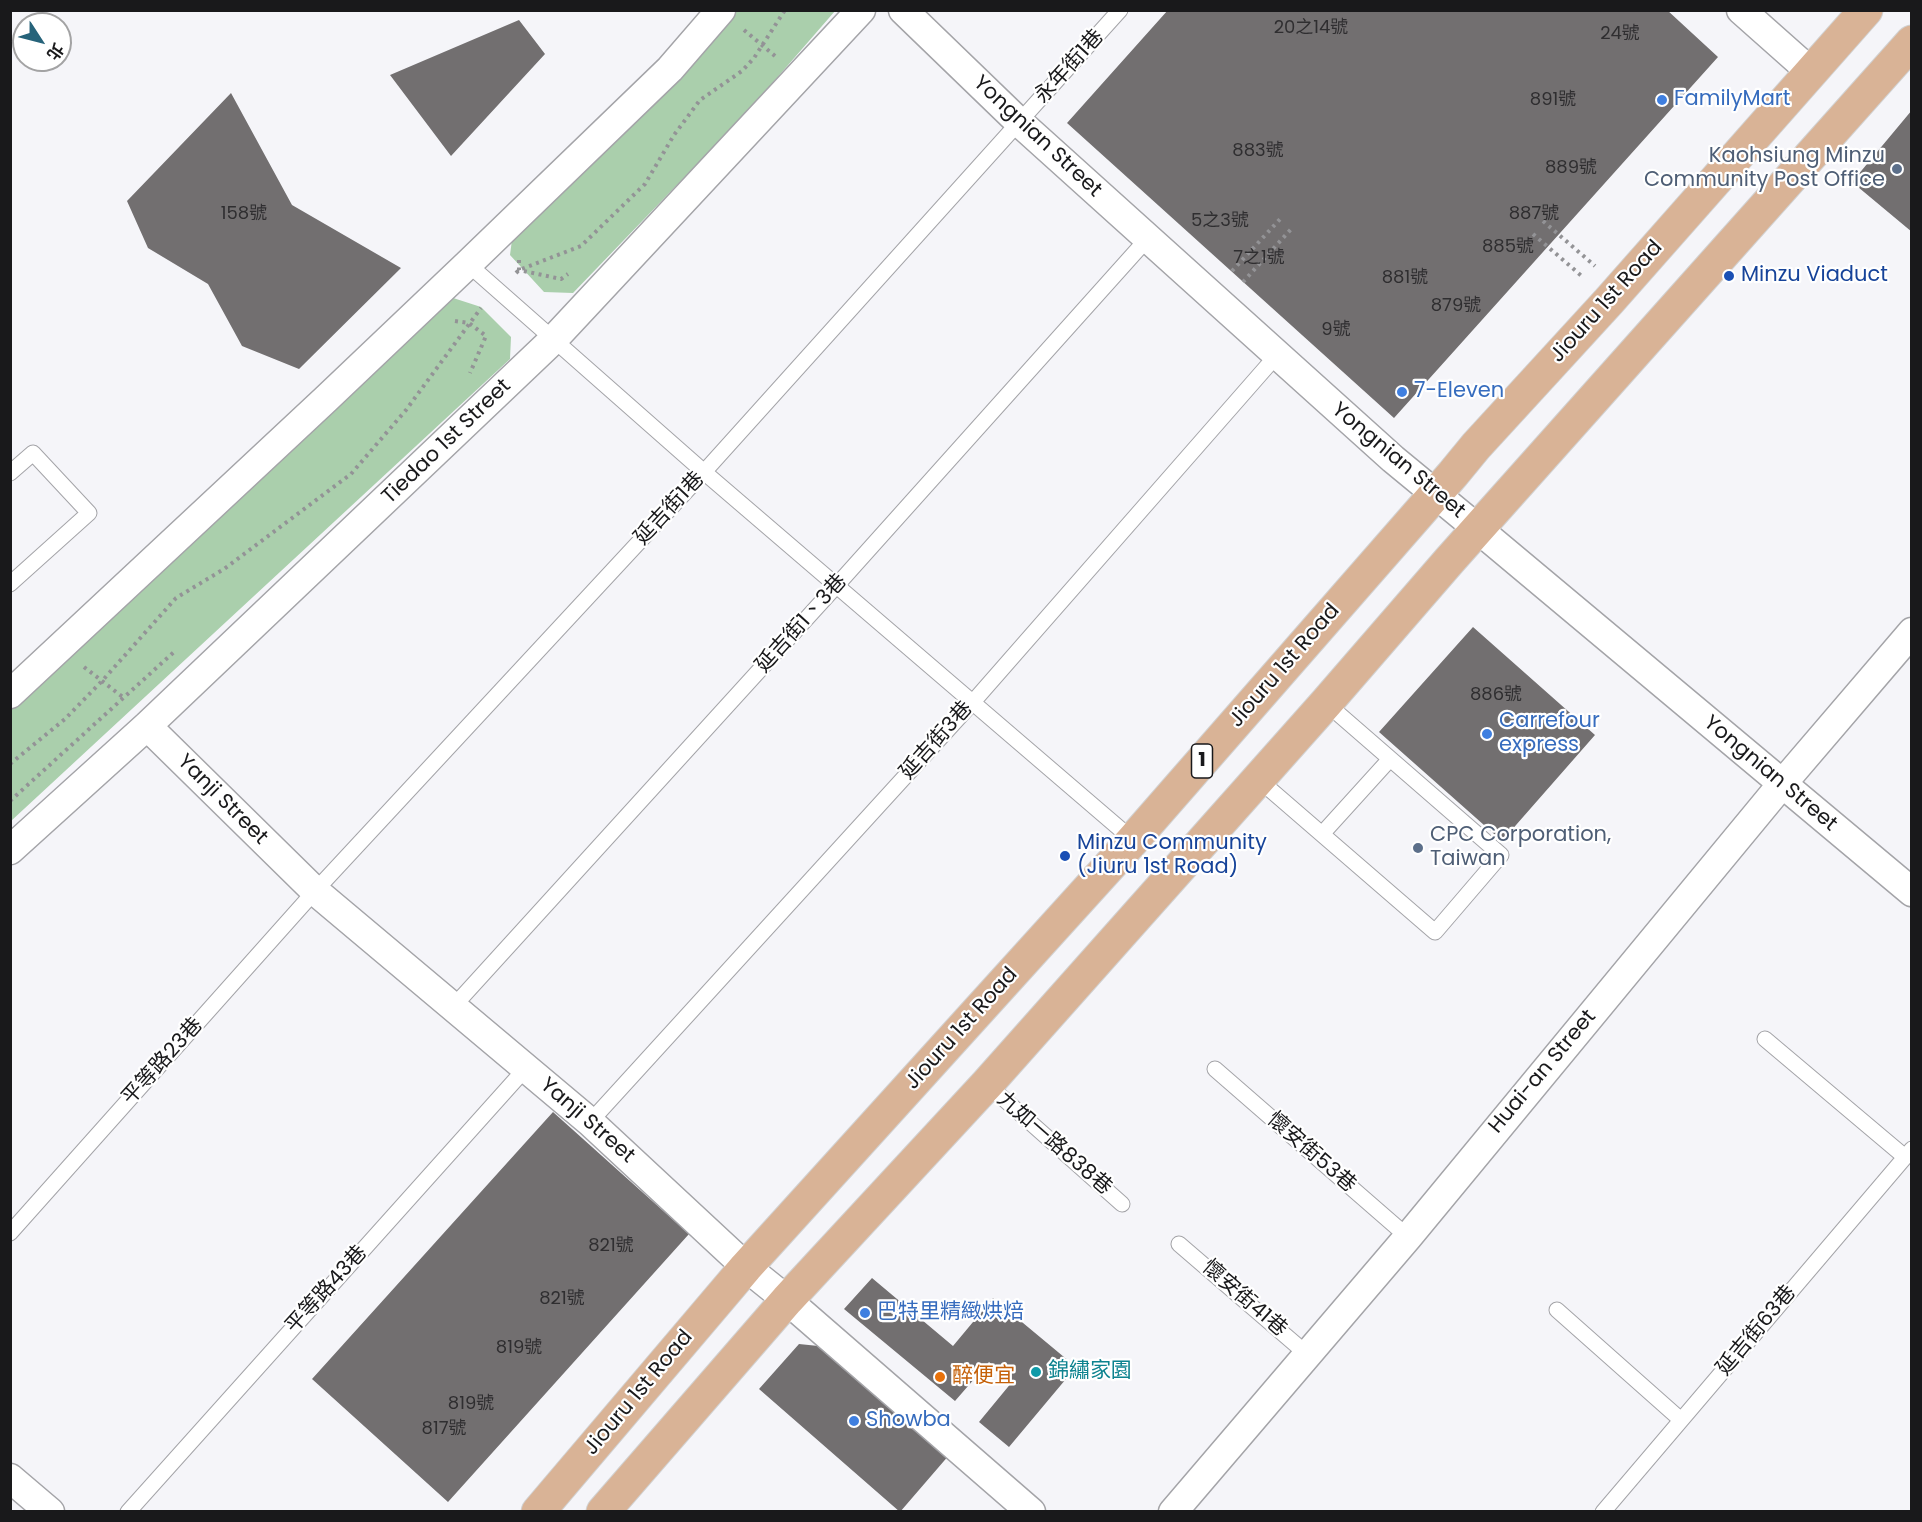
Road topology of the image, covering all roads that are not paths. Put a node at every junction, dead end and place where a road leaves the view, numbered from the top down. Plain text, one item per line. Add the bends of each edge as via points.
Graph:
1 (861, 10) edge
2 (903, 10) edge
3 (1120, 10) edge
4 (1741, 10) edge
5 (1866, 10) edge
6 (728, 17) edge
7 (1911, 42) edge
8 (1812, 73) junction
9 (1020, 123) junction
10 (1148, 238) junction
11 (468, 264) junction
12 (553, 340) junction
13 (1277, 355) junction
14 (704, 472) junction
15 (10, 473) edge
16 (1435, 495) junction
17 (1478, 529) junction
18 (10, 584) edge
19 (837, 585) junction
20 (1911, 632) edge
21 (10, 694) edge
22 (973, 702) junction
23 (1326, 703) junction
24 (147, 726) junction
25 (1390, 759) junction
26 (1258, 779) junction
27 (1782, 784) junction
28 (1322, 834) junction
29 (1133, 840) junction
30 (10, 850) edge
31 (315, 891) junction
32 (1911, 892) edge
33 (453, 1007) junction
34 (1765, 1039) dead end
35 (526, 1068) junction
36 (1215, 1070) dead end
37 (987, 1084) junction
38 (591, 1122) junction
39 (1908, 1153) edge
40 (1122, 1204) dead end
41 (10, 1233) edge
42 (1408, 1237) junction
43 (1179, 1244) dead end
44 (746, 1267) junction
45 (787, 1300) junction
46 (1557, 1310) dead end
47 (1308, 1354) junction
48 (1681, 1420) junction
49 (10, 1478) edge
50 (50, 1512) edge
51 (128, 1512) edge
52 (538, 1512) edge
53 (603, 1512) edge
54 (1031, 1512) edge
55 (1173, 1512) edge
56 (1603, 1512) edge

1 - 12 street, Tiedao 1st Street
2 - 9 street, Yongnian Street
3 - 9 lane, 永年街1巷
4 - 8 street
5 - 8 main road, Jiouru 1st Road / 1
6 - 11 street
7 - 17 main road
8 - 16 main road, Jiouru 1st Road / 1
9 - 10 street, Yongnian Street
9 - 14 lane, 延吉街1巷
10 - 13 street, Yongnian Street
10 - 19 lane, 延吉街1、3巷
11 - 12 lane
11 - 21 street
12 - 14 lane
12 - 24 street, Tiedao 1st Street
13 - 16 street, Yongnian Street
13 - 22 lane, 延吉街3巷
14 - 19 lane
14 - 31 lane, 延吉街1巷
15 - 18 lane via 33,453 89,513
16 - 17 street, Yongnian Street
16 - 29 main road, Jiouru 1st Road / 1
17 - 23 main road
17 - 27 street, Yongnian Street
19 - 22 lane
19 - 33 lane, 延吉街1、3巷
20 - 27 street, Huai-an Street
22 - 29 lane
22 - 38 lane, 延吉街3巷
23 - 25 lane
23 - 26 main road
24 - 30 street, Tiedao 1st Street
24 - 31 street, Yanji Street
25 - 28 lane
25 - 28 lane via 1502,855 1435,932
26 - 28 lane
26 - 37 main road
27 - 32 street, Yongnian Street
27 - 42 street, Huai-an Street
29 - 44 main road, Jiouru 1st Road / 1
31 - 33 street, Yanji Street
31 - 41 lane, 平等路23巷
33 - 35 street, Yanji Street
34 - 39 lane
35 - 38 street, Yanji Street
35 - 51 lane, 平等路43巷
36 - 42 lane, 懷安街53巷
37 - 40 lane, 九如一路838巷
37 - 45 main road
38 - 44 street, Yanji Street
39 - 48 lane, 延吉街63巷
42 - 47 street, Huai-an Street
43 - 47 lane, 懷安街41巷
44 - 45 street, Yanji Street
44 - 52 main road, Jiouru 1st Road / 1
45 - 53 main road
45 - 54 street, Yanji Street
46 - 48 lane
47 - 55 street, Huai-an Street
48 - 56 lane, 延吉街63巷
49 - 50 street

